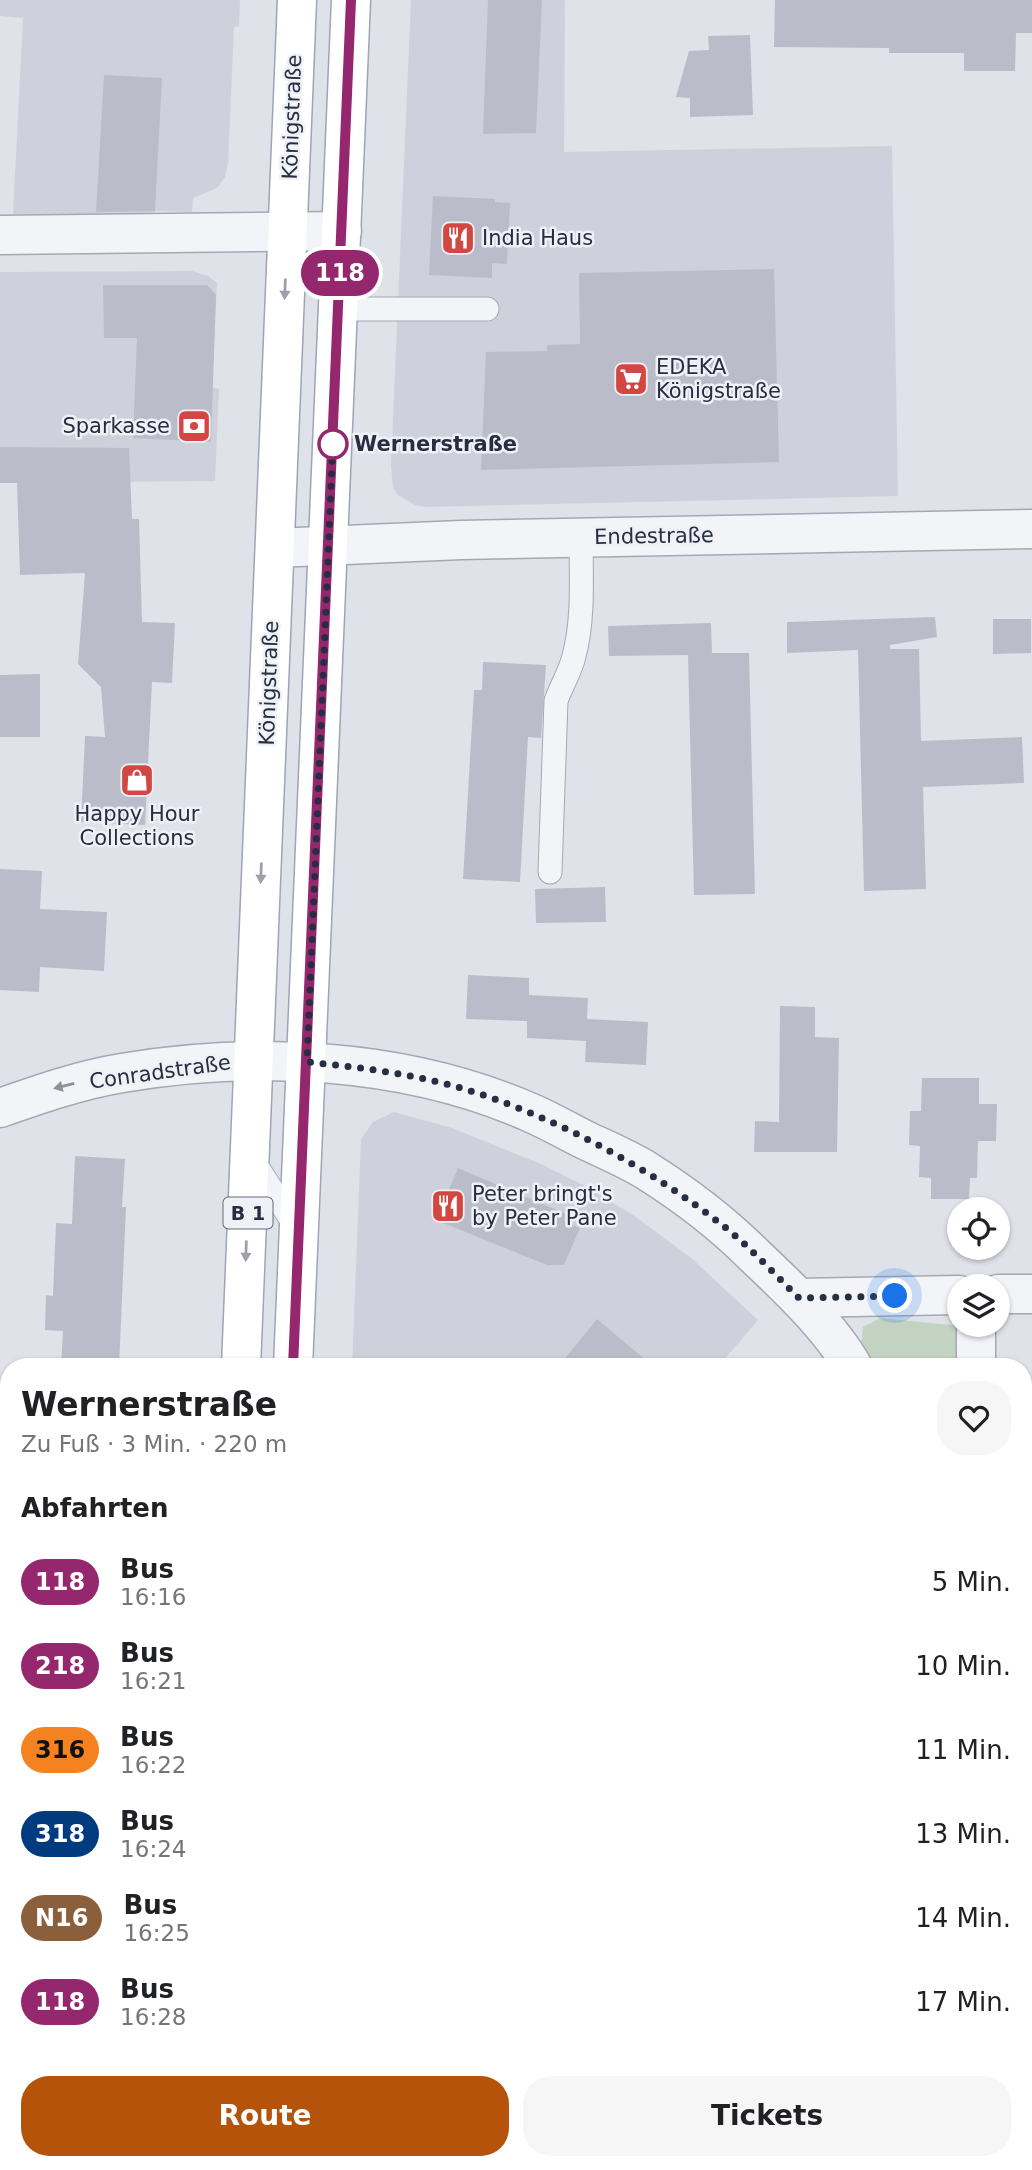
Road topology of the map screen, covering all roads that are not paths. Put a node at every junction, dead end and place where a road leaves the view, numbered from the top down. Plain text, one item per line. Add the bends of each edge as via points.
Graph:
1 (296, 0) edge
2 (351, 0) edge
3 (288, 230) junction
4 (342, 231) junction
5 (0, 235) edge
6 (338, 309) junction
7 (487, 309) dead end
8 (1032, 529) edge
9 (581, 537) junction
10 (329, 546) junction
11 (275, 548) junction
12 (550, 872) dead end
13 (253, 1060) junction
14 (307, 1062) junction
15 (0, 1108) edge
16 (250, 1157) junction
17 (300, 1232) junction
18 (1010, 1294) edge
19 (1032, 1294) edge
20 (947, 1295) edge
21 (799, 1298) junction
22 (976, 1337) edge
23 (241, 1358) edge
24 (293, 1358) edge
25 (846, 1358) edge
26 (976, 1358) edge

1 - 3 main road, Königstraße / B 1
2 - 4 main road, B 1
3 - 4 street
3 - 5 street
3 -> 11 main road, Königstraße / B 1
4 - 6 main road, B 1
6 - 7 lane
6 - 10 main road, B 1
8 - 9 street, Endestraße
9 - 10 street, Endestraße
9 - 12 lane via 575,654 556,701
10 - 11 street, Endestraße
10 - 14 main road, B 1
11 -> 13 main road, Königstraße / B 1
13 - 14 street, Conradstraße
13 -> 15 street, Conradstraße via 196,1062 120,1073
13 - 16 main road, Königstraße / B 1
14 - 17 main road, B 1
14 - 21 street, Conradstraße via 406,1075 528,1111 646,1171 727,1229
16 - 17 lane
16 -> 23 main road, Königstraße / B 1
17 - 24 main road, B 1
18 - 19 street
20 - 21 street
21 - 25 street, Conradstraße
22 - 26 street

